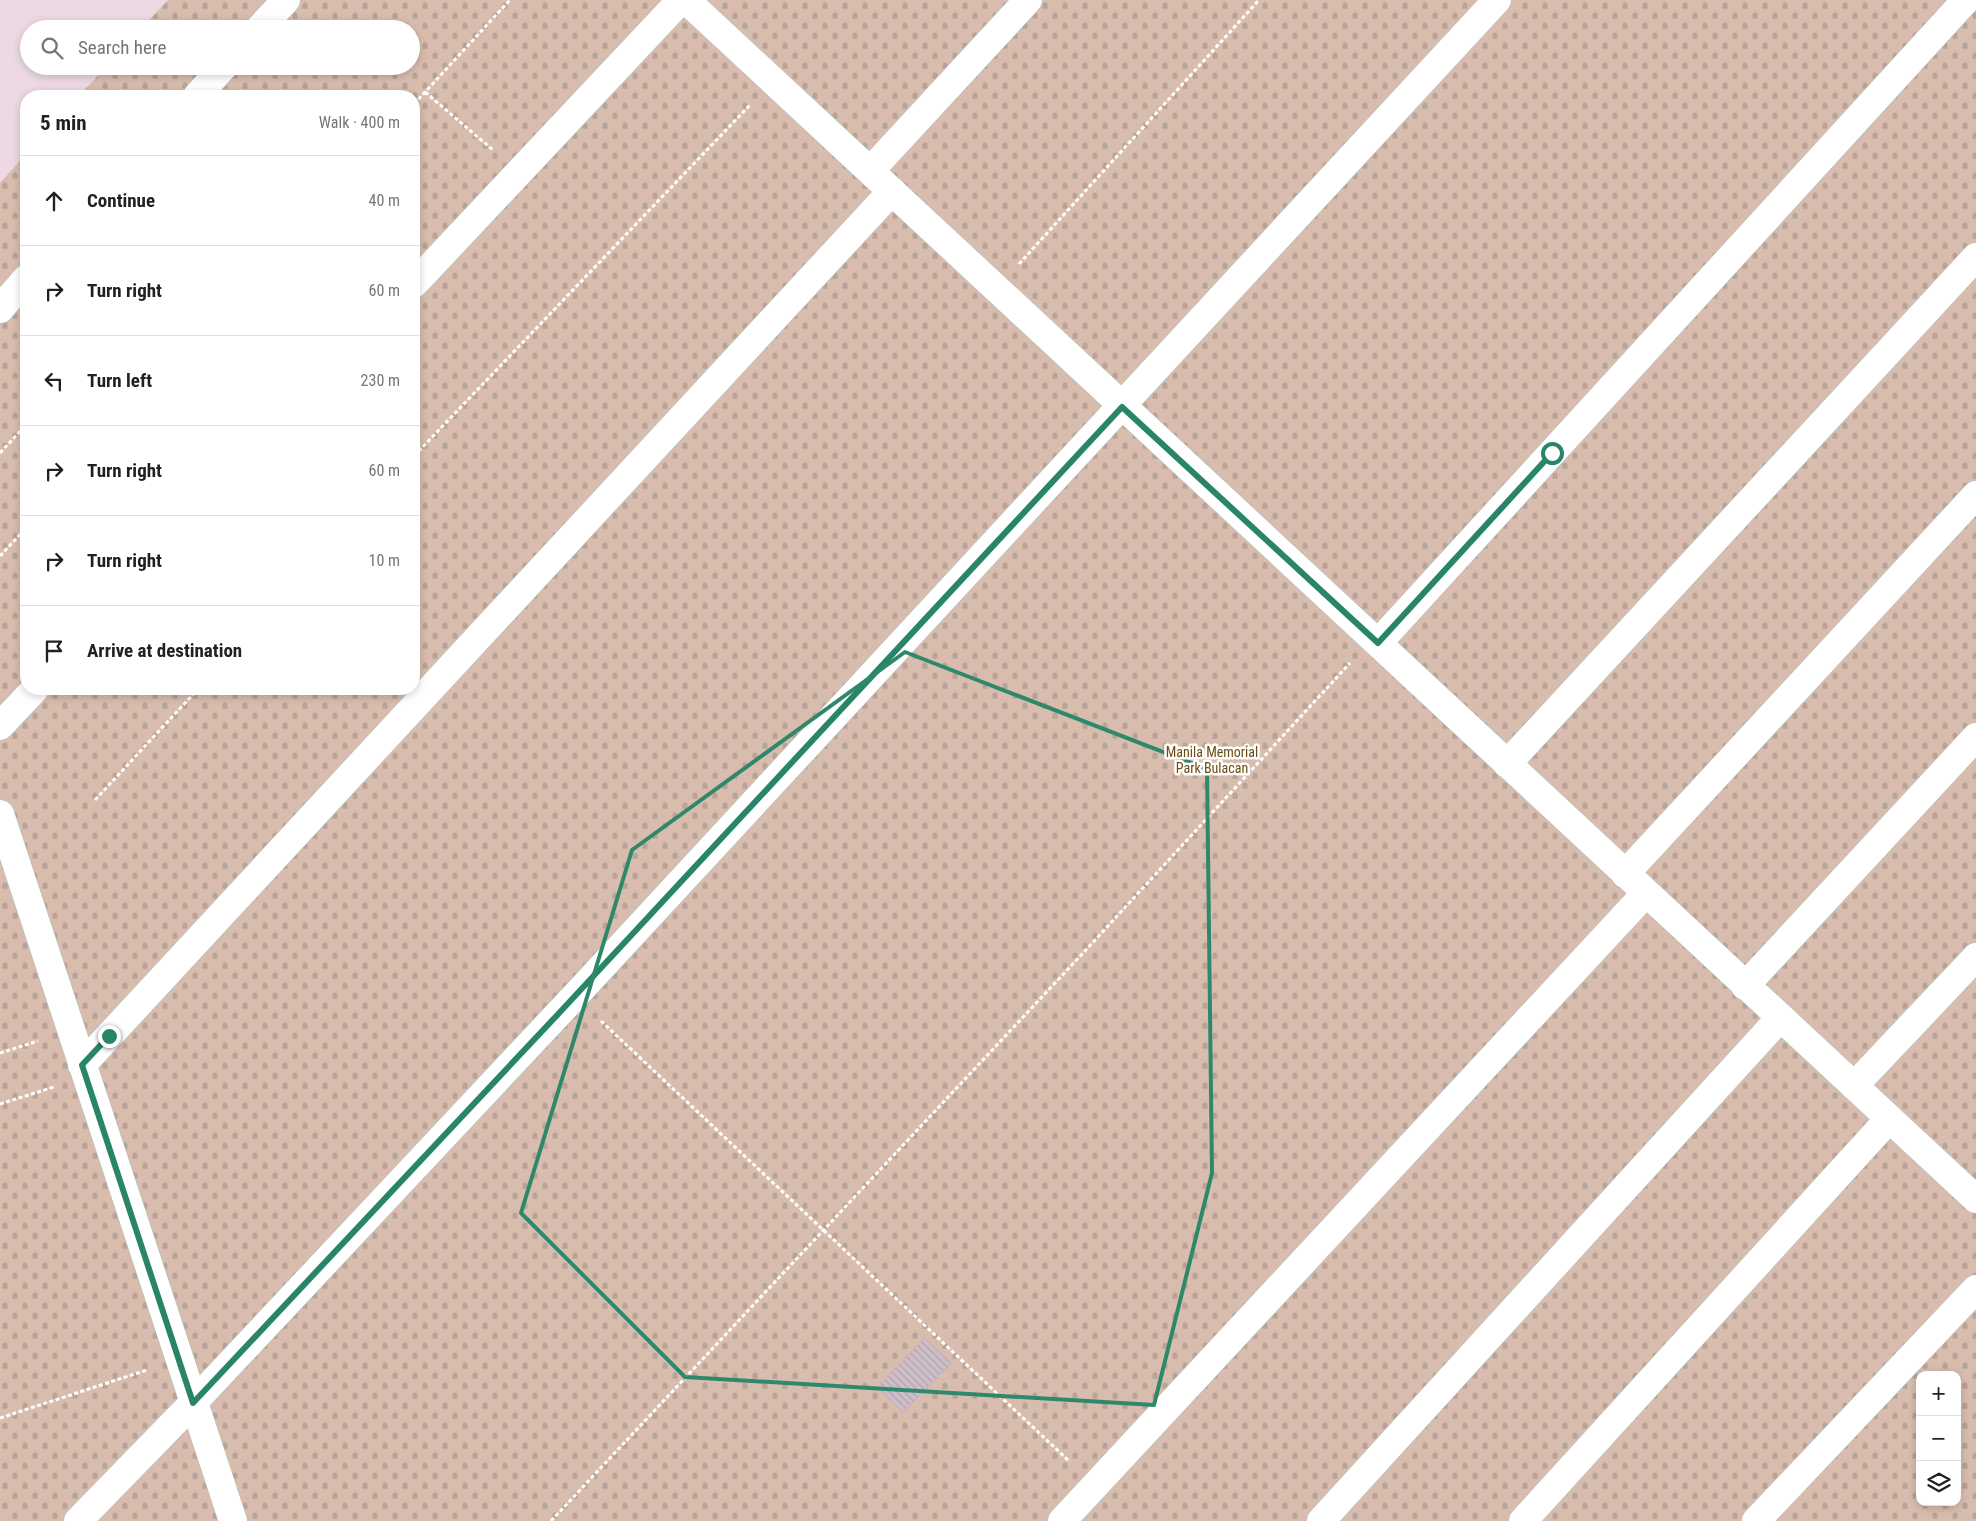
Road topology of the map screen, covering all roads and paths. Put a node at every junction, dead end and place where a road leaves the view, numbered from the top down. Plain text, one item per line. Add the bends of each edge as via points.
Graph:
1 (286, 0) edge
2 (510, 0) edge
3 (682, 0) edge
4 (686, 0) edge
5 (1028, 0) edge
6 (1259, 0) edge
7 (1497, 0) edge
8 (1966, 0) edge
9 (267, 20) edge
10 (216, 75) edge
11 (773, 81) junction
12 (202, 90) edge
13 (425, 92) junction
14 (420, 97) edge
15 (520, 171) junction
16 (870, 171) junction
17 (892, 192) junction
18 (1976, 257) edge
19 (420, 278) edge
20 (20, 286) edge
21 (996, 289) junction
22 (0, 309) edge
23 (1122, 407) junction
24 (20, 432) edge
25 (420, 450) edge
26 (0, 453) edge
27 (1976, 495) edge
28 (20, 534) edge
29 (0, 556) edge
30 (1375, 641) junction
31 (29, 695) edge
32 (192, 695) edge
33 (0, 726) edge
34 (1976, 737) edge
35 (1507, 764) junction
36 (95, 800) dead end
37 (0, 814) edge
38 (1625, 874) junction
39 (1646, 893) junction
40 (1976, 957) edge
41 (1745, 986) junction
42 (575, 996) junction
43 (1780, 1018) junction
44 (71, 1030) junction
45 (0, 1053) edge
46 (84, 1071) junction
47 (1854, 1086) junction
48 (0, 1104) edge
49 (1889, 1119) junction
50 (1974, 1193) edge
51 (823, 1229) junction
52 (1976, 1289) edge
53 (178, 1360) junction
54 (193, 1403) junction
55 (0, 1418) edge
56 (1095, 1485) junction
57 (78, 1521) edge
58 (233, 1521) edge
59 (551, 1521) edge
60 (1062, 1521) edge
61 (1321, 1521) edge
62 (1523, 1521) edge
63 (1756, 1521) edge

1 - 9 street
2 - 13 path
3 - 15 street
4 - 11 street
5 - 16 street
6 - 21 path
7 - 23 street
8 - 30 street
10 - 12 street
11 - 16 street
11 - 25 path
13 - 14 path
13 - 15 path
15 - 19 street
16 - 17 street
17 - 21 street
17 - 46 street
18 - 35 street
20 - 22 street
21 - 23 street
23 - 30 street
23 - 42 street
24 - 26 path
27 - 38 street
28 - 29 path
30 - 35 street
30 - 51 path
31 - 33 street
32 - 36 path
34 - 41 street
35 - 38 street
37 - 44 street
38 - 39 street
39 - 41 street
39 - 56 street
40 - 47 street
41 - 43 street
42 - 51 path
42 - 54 street
43 - 47 street
43 - 61 street
44 - 45 path
44 - 46 street
46 - 48 path
46 - 53 street
47 - 49 street
49 - 50 street
49 - 62 street
51 - 56 path
51 - 59 path
52 - 63 street
53 - 54 street
53 - 55 path
54 - 57 street
54 - 58 street
56 - 60 street

